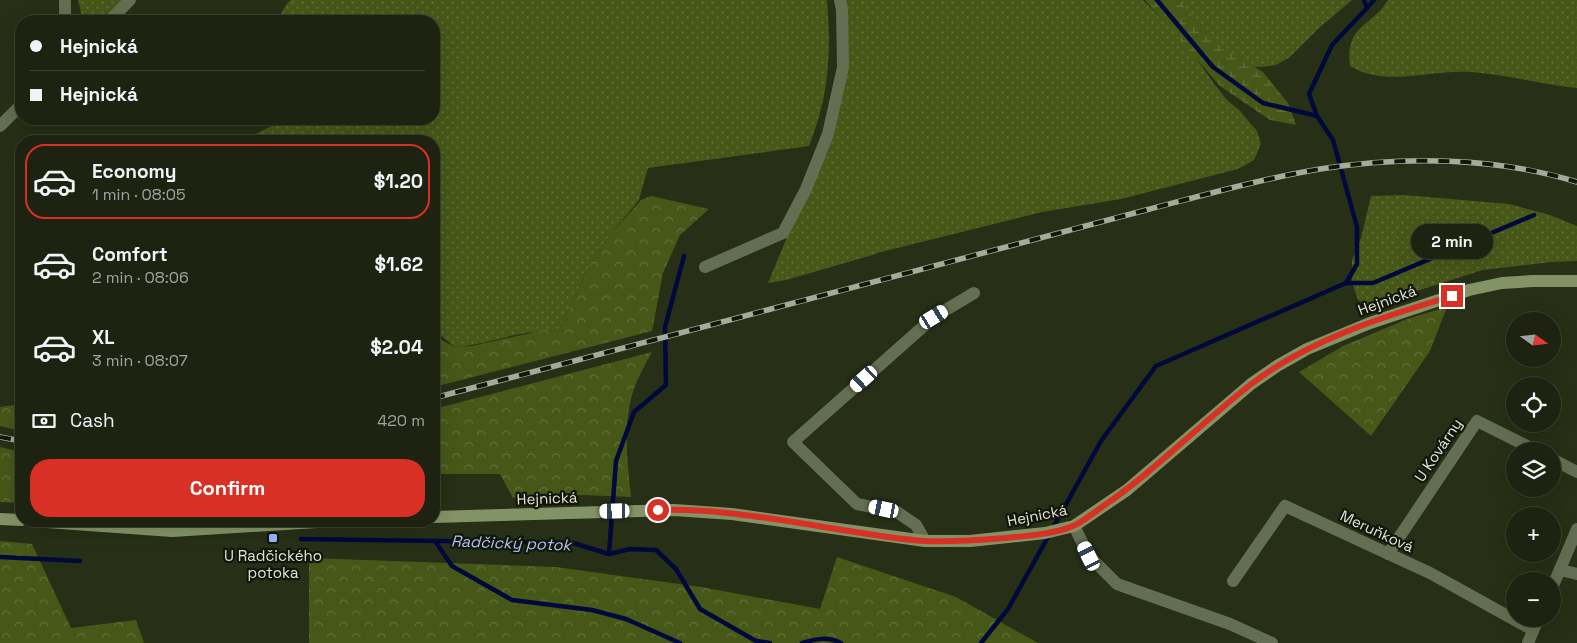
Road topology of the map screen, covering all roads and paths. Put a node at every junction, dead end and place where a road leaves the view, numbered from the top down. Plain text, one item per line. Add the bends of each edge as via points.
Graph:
1 (65, 0) edge
2 (130, 0) edge
3 (840, 0) edge
4 (65, 15) edge
5 (115, 15) edge
6 (15, 112) edge
7 (0, 126) edge
8 (705, 267) dead end
9 (1577, 281) edge
10 (974, 293) dead end
11 (1520, 442) edge
12 (1561, 464) edge
13 (1577, 472) edge
14 (440, 517) edge
15 (0, 519) edge
16 (15, 520) edge
17 (1074, 526) junction
18 (116, 527) edge
19 (236, 527) edge
20 (1577, 529) edge
21 (925, 541) junction
22 (1388, 554) junction
23 (1560, 570) joint
24 (1577, 574) edge
25 (1234, 581) dead end
26 (1506, 610) edge
27 (1535, 627) edge
28 (1272, 643) edge
29 (1528, 643) edge

1 - 4 street
2 - 5 street
3 - 8 street via 844,67 828,134 806,189 783,233
6 - 7 street
9 - 17 main road, Hejnická via 1533,280 1469,290 1370,323 1307,349 1251,384 1127,490
10 - 21 street via 934,317 793,442 857,504 898,512 916,525
11 - 22 street, U Kovárny via 1477,420
12 - 13 street
14 - 21 main road, Hejnická via 674,510 732,514
15 - 16 main road
17 - 21 main road, Hejnická via 1016,537
17 - 28 street via 1089,556 1117,584 1230,624
18 - 19 main road via 172,531
20 - 23 street
22 - 25 street, Meruňková via 1285,506
22 - 26 street, Meruňková
23 - 24 street
27 - 29 street

